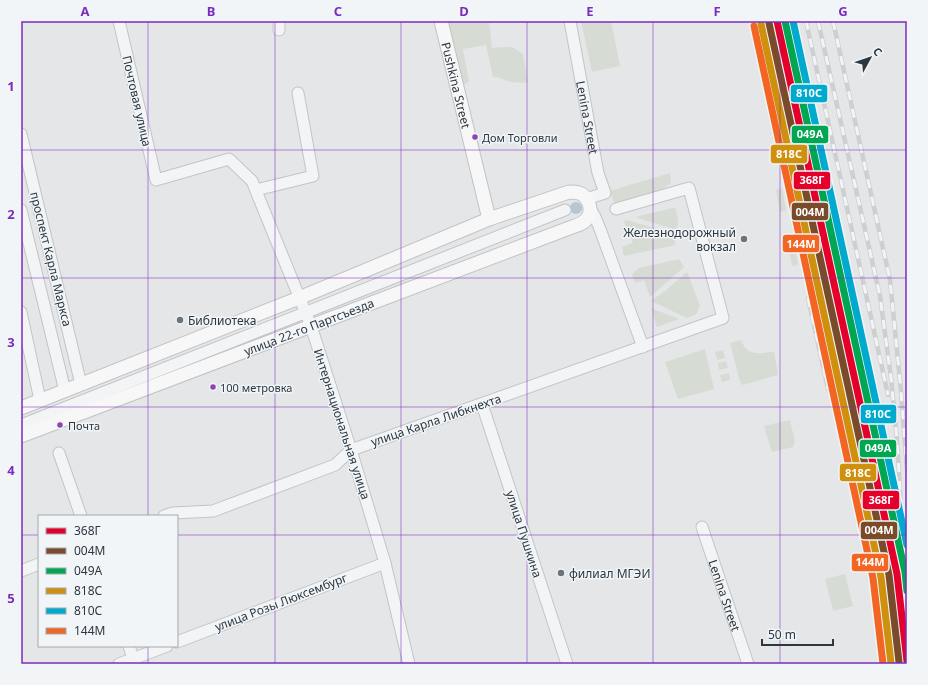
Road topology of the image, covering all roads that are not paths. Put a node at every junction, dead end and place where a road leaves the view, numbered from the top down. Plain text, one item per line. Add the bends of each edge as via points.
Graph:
1 (119, 21) edge
2 (441, 21) edge
3 (570, 21) edge
4 (298, 93) dead end
5 (21, 134) edge
6 (156, 180) joint
7 (256, 190) junction
8 (588, 205) junction
9 (616, 209) dead end
10 (21, 210) edge
11 (565, 210) dead end
12 (489, 219) junction
13 (299, 298) junction
14 (21, 312) edge
15 (305, 312) junction
16 (311, 326) junction
17 (643, 347) junction
18 (81, 384) junction
19 (65, 390) junction
20 (40, 400) junction
21 (482, 404) junction
22 (21, 408) edge
23 (21, 425) edge
24 (21, 436) edge
25 (351, 450) junction
26 (59, 453) dead end
27 (82, 515) edge
28 (167, 515) edge
29 (702, 527) dead end
30 (385, 563) junction
31 (38, 564) edge
32 (21, 571) edge
33 (178, 642) edge
34 (129, 647) edge
35 (165, 647) edge
36 (134, 661) edge
37 (119, 664) edge
38 (409, 664) edge
39 (567, 664) edge
40 (748, 664) edge

1 - 6 street, Почтовая улица
2 - 12 main road, Pushkina Street
3 - 8 street, Lenina Street via 598,173 605,193
4 - 7 street via 313,176
5 - 18 street, проспект Карла Маркса
6 - 7 street, Интернациональная улица via 229,159 252,180
7 - 13 street, Интернациональная улица
8 - 12 main road via 569,192
8 - 16 main road, улица 22-го Партсъезда via 588,217 572,227
8 - 17 street
9 - 17 street, улица Карла Либкнехта via 689,188 723,318
10 - 19 street, проспект Карла Маркса
11 - 15 street
12 - 13 main road
13 - 15 street, Интернациональная улица
13 - 18 main road
14 - 20 street
15 - 16 street, Интернациональная улица
15 - 23 street
16 - 24 main road, улица 22-го Партсъезда
16 - 25 street, Интернациональная улица
17 - 21 street, улица Карла Либкнехта
18 - 19 main road
19 - 20 main road
20 - 22 main road
21 - 25 street, улица Карла Либкнехта
21 - 39 street, улица Пушкина
25 - 28 street, улица Карла Либкнехта via 335,465 212,511
25 - 30 street, Интернациональная улица
26 - 27 street
29 - 40 street, Lenina Street
30 - 33 street, улица Розы Люксембург
30 - 38 street, Интернациональная улица
31 - 32 street
34 - 36 street
35 - 36 street
36 - 37 street

